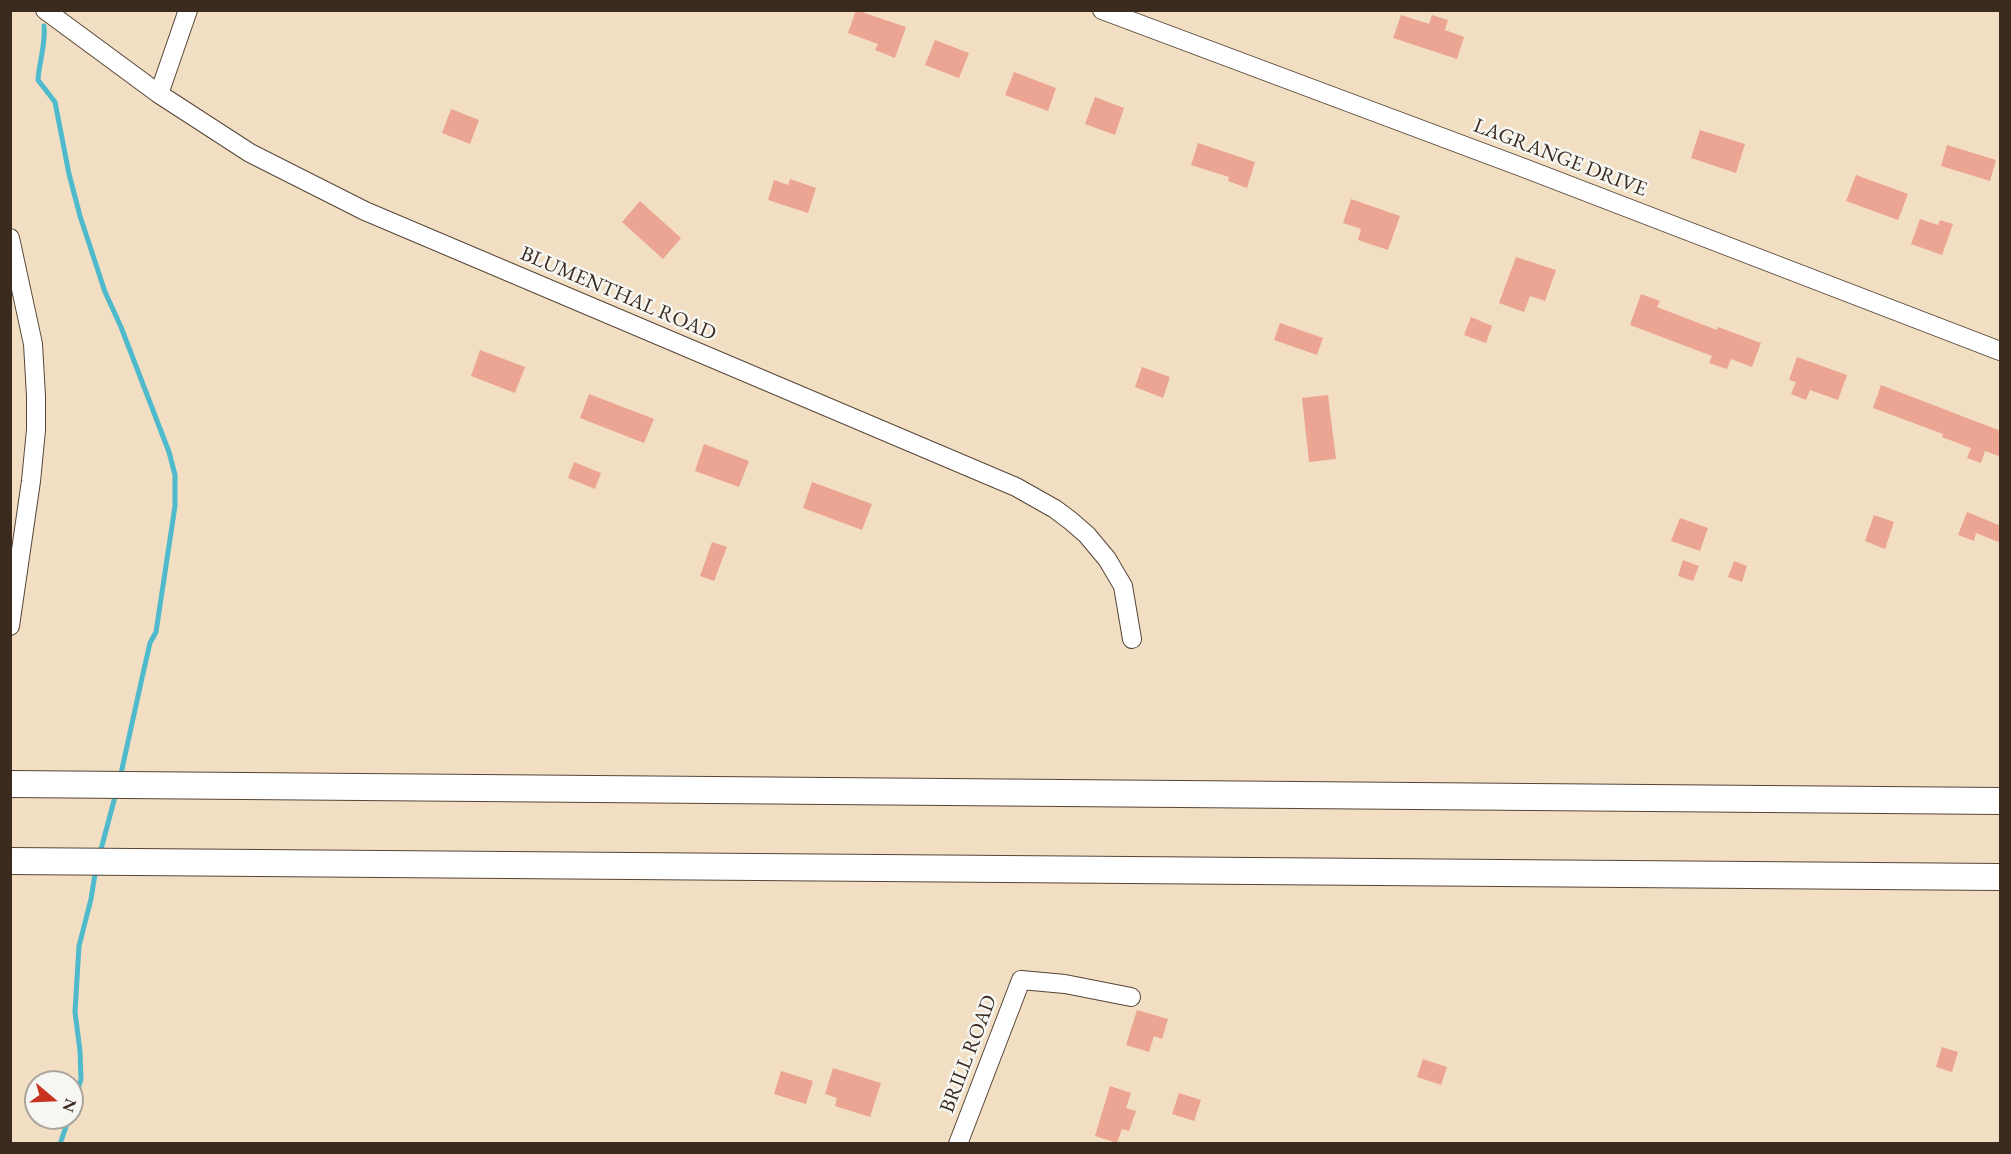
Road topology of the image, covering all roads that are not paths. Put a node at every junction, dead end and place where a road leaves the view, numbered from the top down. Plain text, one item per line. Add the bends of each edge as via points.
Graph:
1 (45, 10) edge
2 (188, 10) edge
3 (1102, 10) edge
4 (1156, 10) edge
5 (1150, 28) junction
6 (159, 94) junction
7 (10, 238) edge
8 (2001, 351) edge
9 (10, 626) edge
10 (1132, 639) dead end
11 (10, 784) edge
12 (2001, 801) edge
13 (10, 861) edge
14 (2001, 877) edge
15 (1131, 998) dead end
16 (958, 1143) edge

1 - 6 street, BLUMENTHAL ROAD
2 - 6 street
3 - 5 street, LAGRANGE DRIVE
4 - 5 street
5 - 8 street, LAGRANGE DRIVE
6 - 10 street, BLUMENTHAL ROAD via 243,149 365,211 1024,492 1055,509 1087,535 1123,585
7 - 9 street via 33,344 36,396 32,470
11 - 12 highway
13 - 14 highway
15 - 16 street, BRILL ROAD via 1065,984 1021,980

